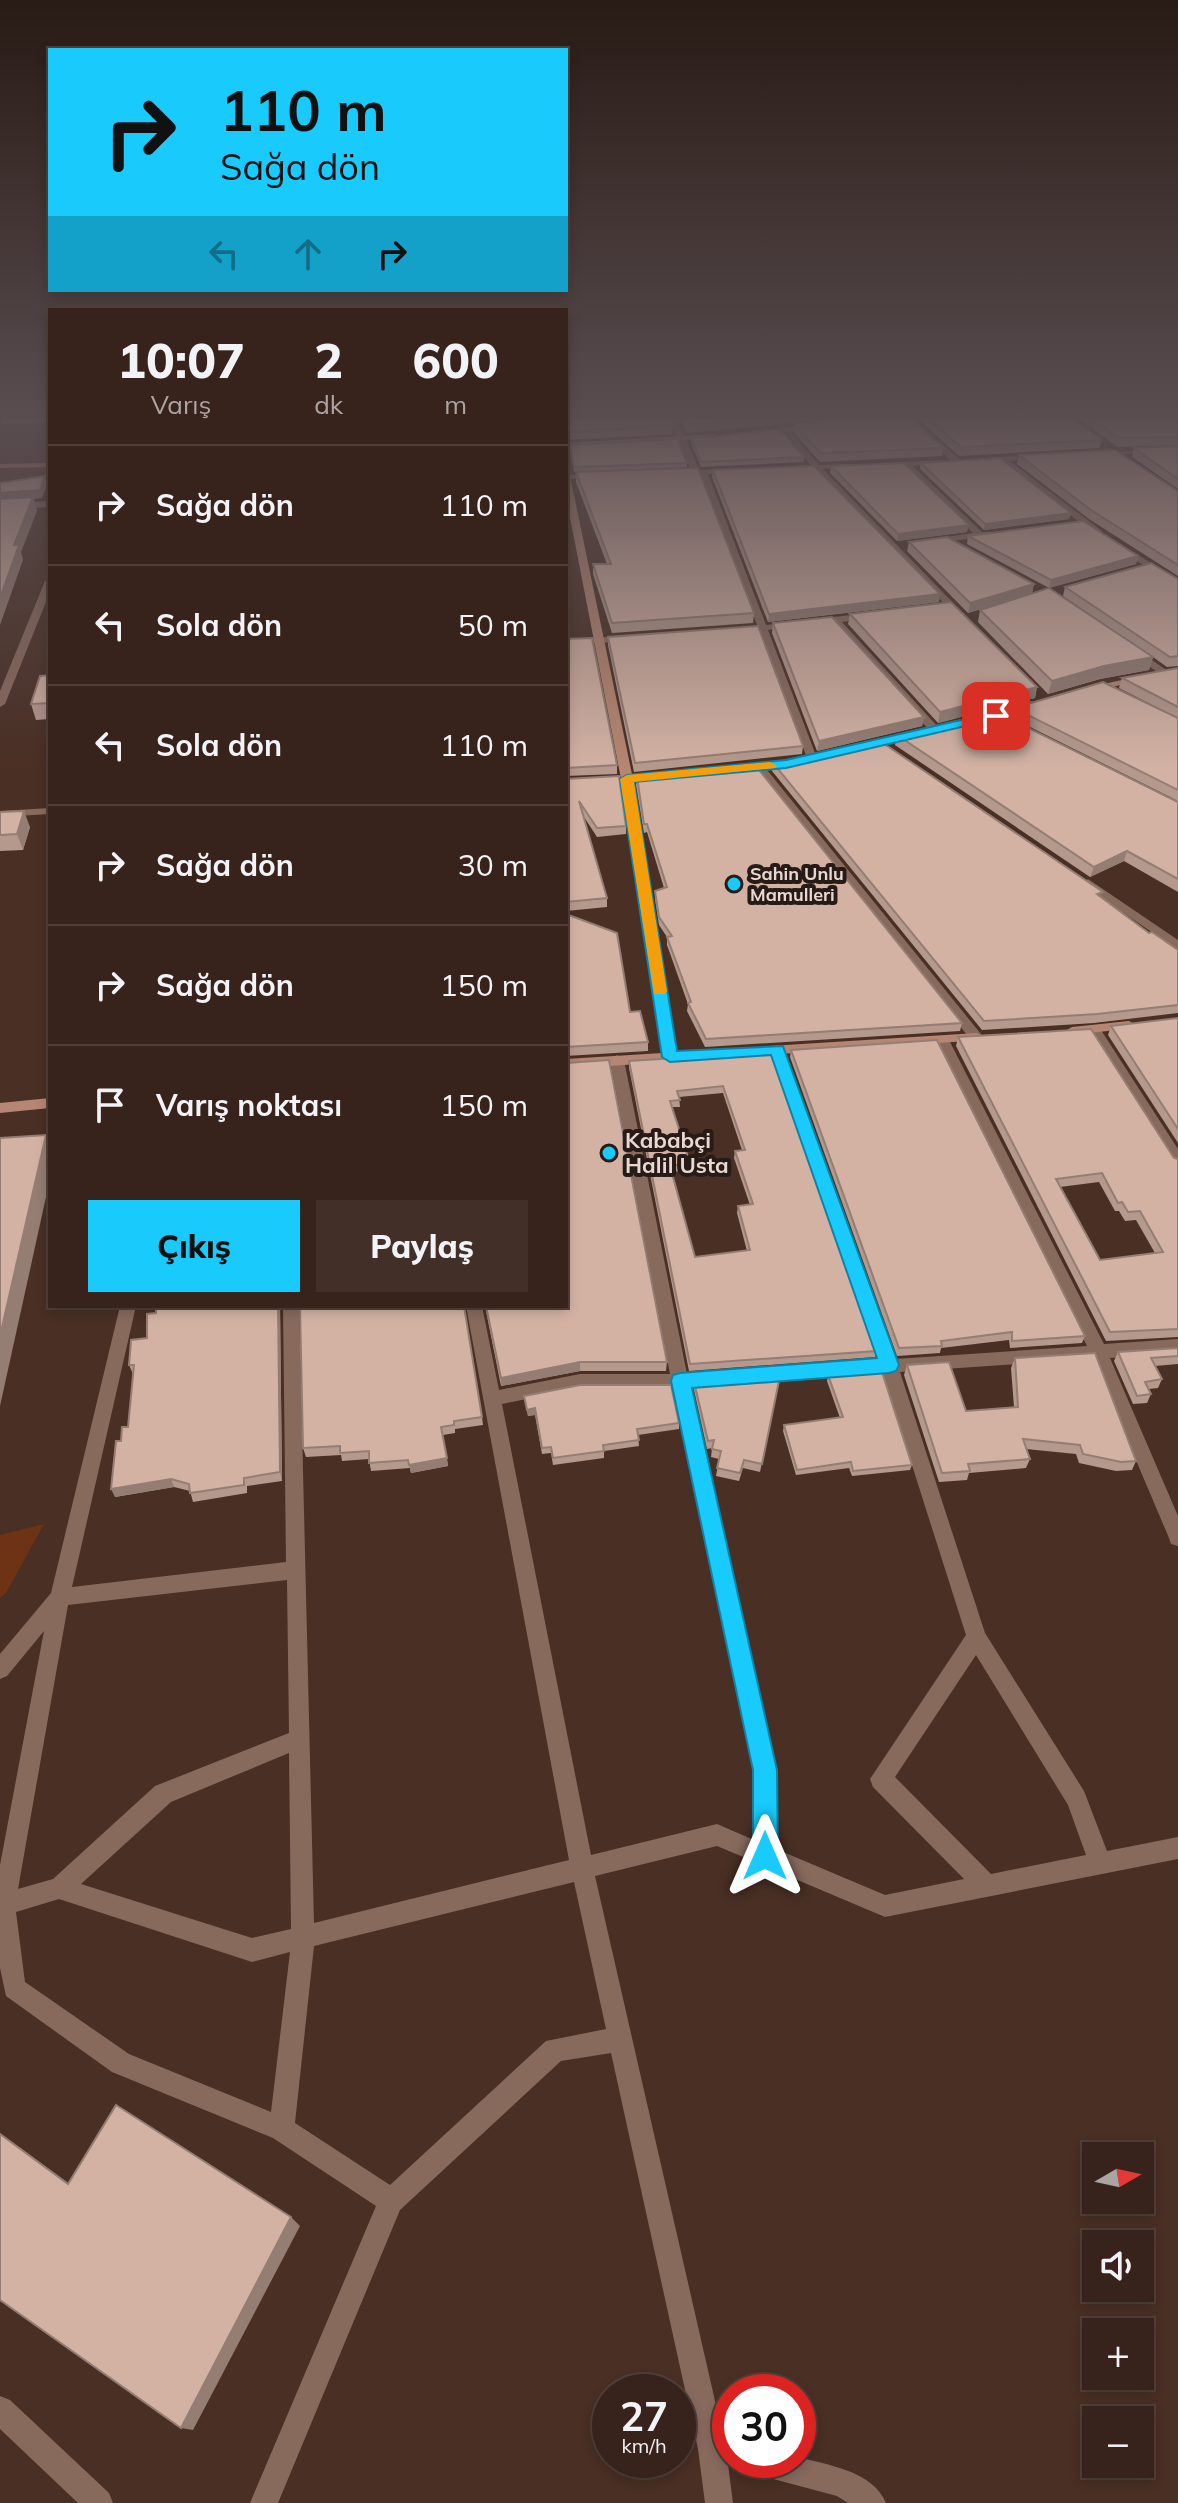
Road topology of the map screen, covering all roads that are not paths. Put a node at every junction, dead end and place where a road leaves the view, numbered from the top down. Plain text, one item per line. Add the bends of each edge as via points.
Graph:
1 (578, 535) edge
2 (725, 535) edge
3 (882, 535) edge
4 (980, 535) edge
5 (1102, 535) edge
6 (947, 540) junction
7 (921, 544) edge
8 (907, 545) edge
9 (894, 547) junction
10 (960, 547) edge
11 (1150, 566) junction
12 (1137, 569) edge
13 (1178, 584) edge
14 (48, 586) edge
15 (952, 606) junction
16 (937, 608) edge
17 (879, 615) edge
18 (979, 616) edge
19 (835, 620) junction
20 (763, 628) junction
21 (733, 631) edge
22 (644, 638) edge
23 (599, 641) junction
24 (568, 642) edge
25 (1128, 648) edge
26 (1172, 672) edge
27 (1101, 685) junction
28 (1034, 690) edge
29 (1113, 692) edge
30 (1072, 693) edge
31 (0, 704) edge
32 (996, 716) junction
33 (966, 723) edge
34 (1010, 723) edge
35 (951, 726) edge
36 (935, 730) junction
37 (881, 742) junction
38 (853, 749) edge
39 (893, 751) edge
40 (826, 755) edge
41 (812, 758) junction
42 (759, 767) junction
43 (728, 770) edge
44 (633, 778) junction
45 (612, 780) edge
46 (48, 811) edge
47 (0, 814) edge
48 (1083, 879) edge
49 (1178, 946) edge
50 (1150, 1022) edge
51 (1094, 1030) junction
52 (1050, 1033) edge
53 (942, 1040) junction
54 (777, 1050) junction
55 (670, 1057) junction
56 (617, 1060) junction
57 (568, 1064) edge
58 (48, 1103) edge
59 (0, 1108) edge
60 (1178, 1161) edge
61 (128, 1308) edge
62 (291, 1308) edge
63 (474, 1308) edge
64 (1178, 1346) edge
65 (1099, 1352) junction
66 (889, 1365) junction
67 (680, 1381) junction
68 (492, 1399) junction
69 (1178, 1538) edge
70 (295, 1570) junction
71 (60, 1597) junction
72 (976, 1637) junction
73 (0, 1669) edge
74 (298, 1739) junction
75 (1178, 1848) edge
76 (765, 1856) junction
77 (1100, 1863) junction
78 (582, 1868) junction
79 (988, 1887) junction
80 (59, 1888) junction
81 (4, 1904) junction
82 (303, 1938) junction
83 (620, 2039) junction
84 (282, 2129) junction
85 (391, 2201) junction
86 (0, 2410) edge
87 (712, 2414) edge
88 (816, 2476) edge
89 (720, 2478) edge
90 (99, 2503) edge
91 (264, 2503) edge
92 (719, 2503) edge
93 (872, 2503) edge

1 - 23 street
2 - 20 street
3 - 9 street
4 - 6 street
5 - 11 street
6 - 7 street
6 - 10 street
8 - 9 street
9 - 15 street
11 - 12 street
11 - 13 street
14 - 31 street
15 - 16 street
15 - 18 street via 965,620
17 - 19 street
19 - 20 street
19 - 36 street
20 - 21 street
20 - 41 street
22 - 23 street
23 - 24 street
23 - 44 street
25 - 26 street
26 - 27 street
27 - 29 street
27 - 30 street
28 - 32 street via 1044,700
32 - 33 street
32 - 34 street
35 - 36 street
36 - 37 street
37 - 38 street
37 - 39 street
40 - 41 street
41 - 42 street
42 - 43 street
42 - 53 street via 983,1037
44 - 45 street
44 - 55 street
46 - 47 street
48 - 49 street
50 - 51 street
51 - 52 street
51 - 60 street
53 - 54 street
53 - 65 street
54 - 55 street
54 - 66 street
55 - 56 street
56 - 57 street
56 - 67 street
58 - 59 street
61 - 71 street
62 - 70 street
63 - 68 street
64 - 65 street
65 - 66 street
65 - 69 street
66 - 67 street
66 - 72 street
67 - 68 street via 580,1381
67 - 76 street via 765,1770
68 - 78 street
70 - 71 street
70 - 74 street
71 - 73 street
71 - 81 street
72 - 77 street via 1076,1799
72 - 79 street via 881,1779
74 - 80 street via 163,1794
74 - 82 street
75 - 77 street
76 - 78 street via 717,1835
76 - 79 street via 885,1906
77 - 79 street
78 - 82 street
78 - 83 street
80 - 81 street
80 - 82 street via 252,1950
81 - 84 street via 14,1988 121,2063
82 - 84 street
83 - 85 street via 555,2050
83 - 87 street
84 - 85 street
85 - 91 street
86 - 90 street
88 - 93 street via 844,2483
89 - 92 street

